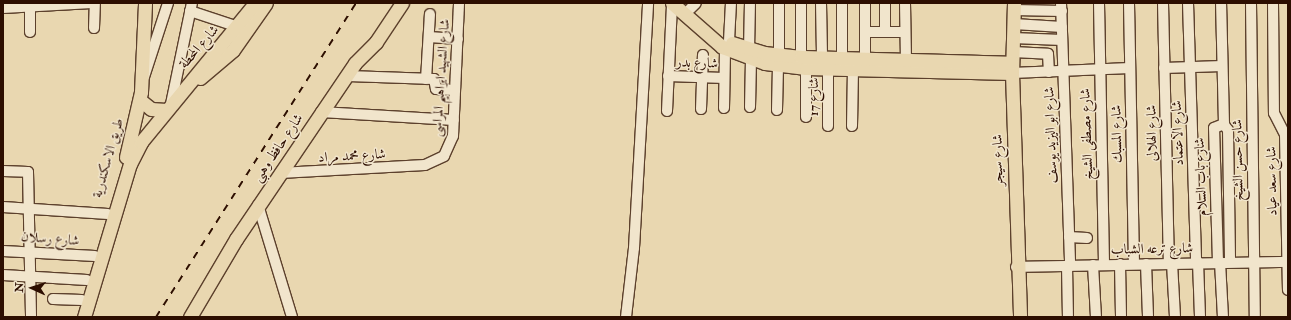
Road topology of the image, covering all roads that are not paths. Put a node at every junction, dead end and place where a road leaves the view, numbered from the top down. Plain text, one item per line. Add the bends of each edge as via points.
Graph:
1 (92, 3) edge
2 (95, 3) edge
3 (145, 3) edge
4 (168, 3) edge
5 (255, 3) edge
6 (266, 3) edge
7 (392, 3) edge
8 (402, 3) edge
9 (459, 3) edge
10 (648, 3) edge
11 (672, 3) edge
12 (730, 3) edge
13 (750, 3) edge
14 (779, 3) edge
15 (801, 3) edge
16 (821, 3) edge
17 (842, 3) edge
18 (865, 3) edge
19 (885, 3) edge
20 (905, 3) edge
21 (1099, 3) edge
22 (1128, 3) edge
23 (1163, 3) edge
24 (1188, 3) edge
25 (1221, 3) edge
26 (1251, 3) edge
27 (1273, 3) edge
28 (690, 5) edge
29 (24, 6) edge
30 (1014, 6) edge
31 (191, 7) edge
32 (1061, 7) edge
33 (3, 8) edge
34 (430, 14) dead end
35 (1014, 24) junction
36 (238, 27) junction
37 (1062, 27) junction
38 (94, 28) dead end
39 (30, 32) dead end
40 (865, 32) junction
41 (885, 32) junction
42 (905, 32) junction
43 (429, 37) junction
44 (1013, 38) junction
45 (458, 39) junction
46 (1062, 40) junction
47 (727, 45) junction
48 (750, 55) junction
49 (703, 56) dead end
50 (822, 57) junction
51 (842, 57) junction
52 (864, 58) junction
53 (906, 59) junction
54 (778, 60) junction
55 (804, 62) junction
56 (354, 63) junction
57 (1012, 63) junction
58 (881, 64) junction
59 (1222, 66) junction
60 (1190, 67) junction
61 (1130, 68) junction
62 (1164, 68) junction
63 (828, 69) junction
64 (853, 69) junction
65 (1099, 70) junction
66 (1062, 71) junction
67 (1049, 72) junction
68 (348, 76) junction
69 (668, 76) junction
70 (702, 77) junction
71 (724, 78) junction
72 (426, 79) junction
73 (189, 82) junction
74 (142, 85) junction
75 (454, 90) junction
76 (140, 100) junction
77 (168, 107) junction
78 (750, 107) dead end
79 (724, 108) dead end
80 (701, 109) dead end
81 (777, 110) dead end
82 (666, 111) dead end
83 (321, 112) junction
84 (806, 117) dead end
85 (454, 120) junction
86 (1224, 125) junction
87 (828, 126) dead end
88 (852, 126) dead end
89 (425, 166) joint
90 (3, 171) edge
91 (280, 174) junction
92 (258, 205) junction
93 (3, 207) edge
94 (30, 208) junction
95 (108, 214) junction
96 (1069, 237) junction
97 (1087, 238) dead end
98 (3, 251) edge
99 (30, 251) junction
100 (94, 256) junction
101 (1197, 262) junction
102 (1222, 262) junction
103 (1256, 262) junction
104 (1288, 262) edge
105 (1170, 263) junction
106 (1120, 264) junction
107 (1134, 264) junction
108 (1146, 264) junction
109 (1093, 265) junction
110 (1104, 265) junction
111 (1068, 266) junction
112 (1016, 267) junction
113 (3, 275) edge
114 (30, 276) junction
115 (88, 280) junction
116 (1288, 290) edge
117 (53, 299) dead end
118 (82, 300) junction
119 (31, 317) edge
120 (77, 317) edge
121 (84, 317) edge
122 (190, 317) edge
123 (292, 317) edge
124 (626, 317) edge
125 (1020, 317) edge
126 (1068, 317) edge
127 (1096, 317) edge
128 (1121, 317) edge
129 (1148, 317) edge
130 (1175, 317) edge
131 (1200, 317) edge
132 (1223, 317) edge
133 (1255, 317) edge

1 - 29 street
2 - 38 street
3 - 74 main road, طريق الاسكندرية
4 - 74 street
5 - 36 main road, شارع المحطة
6 - 73 main road via 221,63
7 - 56 main road
8 - 56 main road, شارع حافظ وهبى via 376,42
9 - 45 street, شارع الشهيد ابراهيم المراسى
10 - 124 street via 634,248
11 - 47 main road
11 - 69 street
12 - 47 street
13 - 48 street
14 - 54 street
15 - 55 street
16 - 50 street
17 - 51 street
18 - 40 street
19 - 41 street
20 - 42 street
21 - 65 street, شارع مصطفى الشيخ
22 - 61 street, شارع المسبك
23 - 62 street, شارع الهلالى
24 - 60 street, شارع الاعتماد
25 - 59 street, شارع باب السلام
26 - 103 street, شارع حسن الشيخ
27 - 104 street, شارع سعد عياد via 1274,113 1285,135
28 - 47 main road
29 - 33 street
29 - 39 street
30 - 32 street
30 - 35 main road, شارع سيجر
31 - 36 street
31 - 77 street
32 - 37 street, شارع ابو اليزيد يوسف
34 - 43 street
35 - 37 street
35 - 44 main road, شارع سيجر
36 - 73 main road, شارع المحطة
37 - 46 street, شارع ابو اليزيد يوسف
40 - 41 street
40 - 52 street
41 - 42 street
42 - 53 street
43 - 45 street
43 - 72 street
44 - 46 street
44 - 57 main road, شارع سيجر
45 - 75 street, شارع الشهيد ابراهيم المراسى
46 - 66 street, شارع ابو اليزيد يوسف
47 - 48 main road
47 - 71 street
48 - 54 main road
48 - 78 street
49 - 70 street
50 - 51 main road
50 - 55 main road
51 - 52 main road
52 - 58 main road
53 - 57 main road
53 - 58 main road
54 - 55 main road
54 - 81 street
55 - 63 main road
55 - 84 street
56 - 68 main road, شارع حافظ وهبى
57 - 58 main road
57 - 67 street
57 - 67 street via 1048,54
57 - 112 main road, شارع سيجر
58 - 64 main road
59 - 60 street
59 - 86 street, شارع باب السلام
60 - 62 street
60 - 101 street, شارع الاعتماد
61 - 65 street
61 - 107 street, شارع المسبك
62 - 105 street, شارع الهلالى
63 - 64 main road
63 - 87 street, شارع 17
64 - 88 street
65 - 66 street
65 - 110 street, شارع مصطفى الشيخ
66 - 67 street
66 - 96 street, شارع ابو اليزيد يوسف
68 - 72 street
68 - 83 main road, شارع حافظ وهبى
69 - 70 street, شارع بدر
69 - 82 street
70 - 71 street, شارع بدر
70 - 80 street
71 - 79 street
72 - 75 street via 435,80 436,89
73 - 77 main road, شارع المحطة
74 - 76 main road, طريق الاسكندرية
75 - 85 street, شارع الشهيد ابراهيم المراسى
76 - 77 main road via 151,110
76 - 95 main road, طريق الاسكندرية
77 - 121 main road, طريق الاسكندرية via 147,132 130,164
83 - 85 street
83 - 91 main road, شارع حافظ وهبى
85 - 89 street, شارع الشهيد ابراهيم المراسى via 448,150 438,160
86 - 102 street via 1228,130
86 - 102 street, شارع باب السلام via 1214,128
89 - 91 street, شارع محمد مراد
90 - 94 street via 26,170
91 - 92 main road, شارع حافظ وهبى
92 - 122 main road, شارع حافظ وهبى
92 - 123 street
93 - 94 street
94 - 95 street
94 - 99 street
95 - 100 main road, طريق الاسكندرية
96 - 97 street
96 - 111 street, شارع ابو اليزيد يوسف
98 - 99 street, شارع رسلان
99 - 100 street, شارع رسلان
99 - 114 street
100 - 115 main road, طريق الاسكندرية
101 - 102 street, شارع ترعه الشباب
101 - 105 street, شارع ترعه الشباب
101 - 131 street, شارع الاعتماد
102 - 103 street, شارع ترعه الشباب
102 - 132 street
103 - 104 street, شارع ترعه الشباب
103 - 133 street, شارع حسن الشيخ
104 - 116 street, شارع سعد عياد
105 - 108 street, شارع ترعه الشباب
105 - 130 street, شارع الهلالى
106 - 107 street, شارع ترعه الشباب
106 - 110 street, شارع ترعه الشباب
106 - 128 street
107 - 108 street, شارع ترعه الشباب
108 - 129 street
109 - 110 street, شارع ترعه الشباب
109 - 111 street, شارع ترعه الشباب
109 - 127 street
111 - 112 street, شارع ترعه الشباب
111 - 126 street, شارع ابو اليزيد يوسف
112 - 125 main road, شارع سيجر
113 - 114 street
114 - 115 street
114 - 119 street
115 - 118 main road, طريق الاسكندرية
117 - 118 street
118 - 120 main road, طريق الاسكندرية

